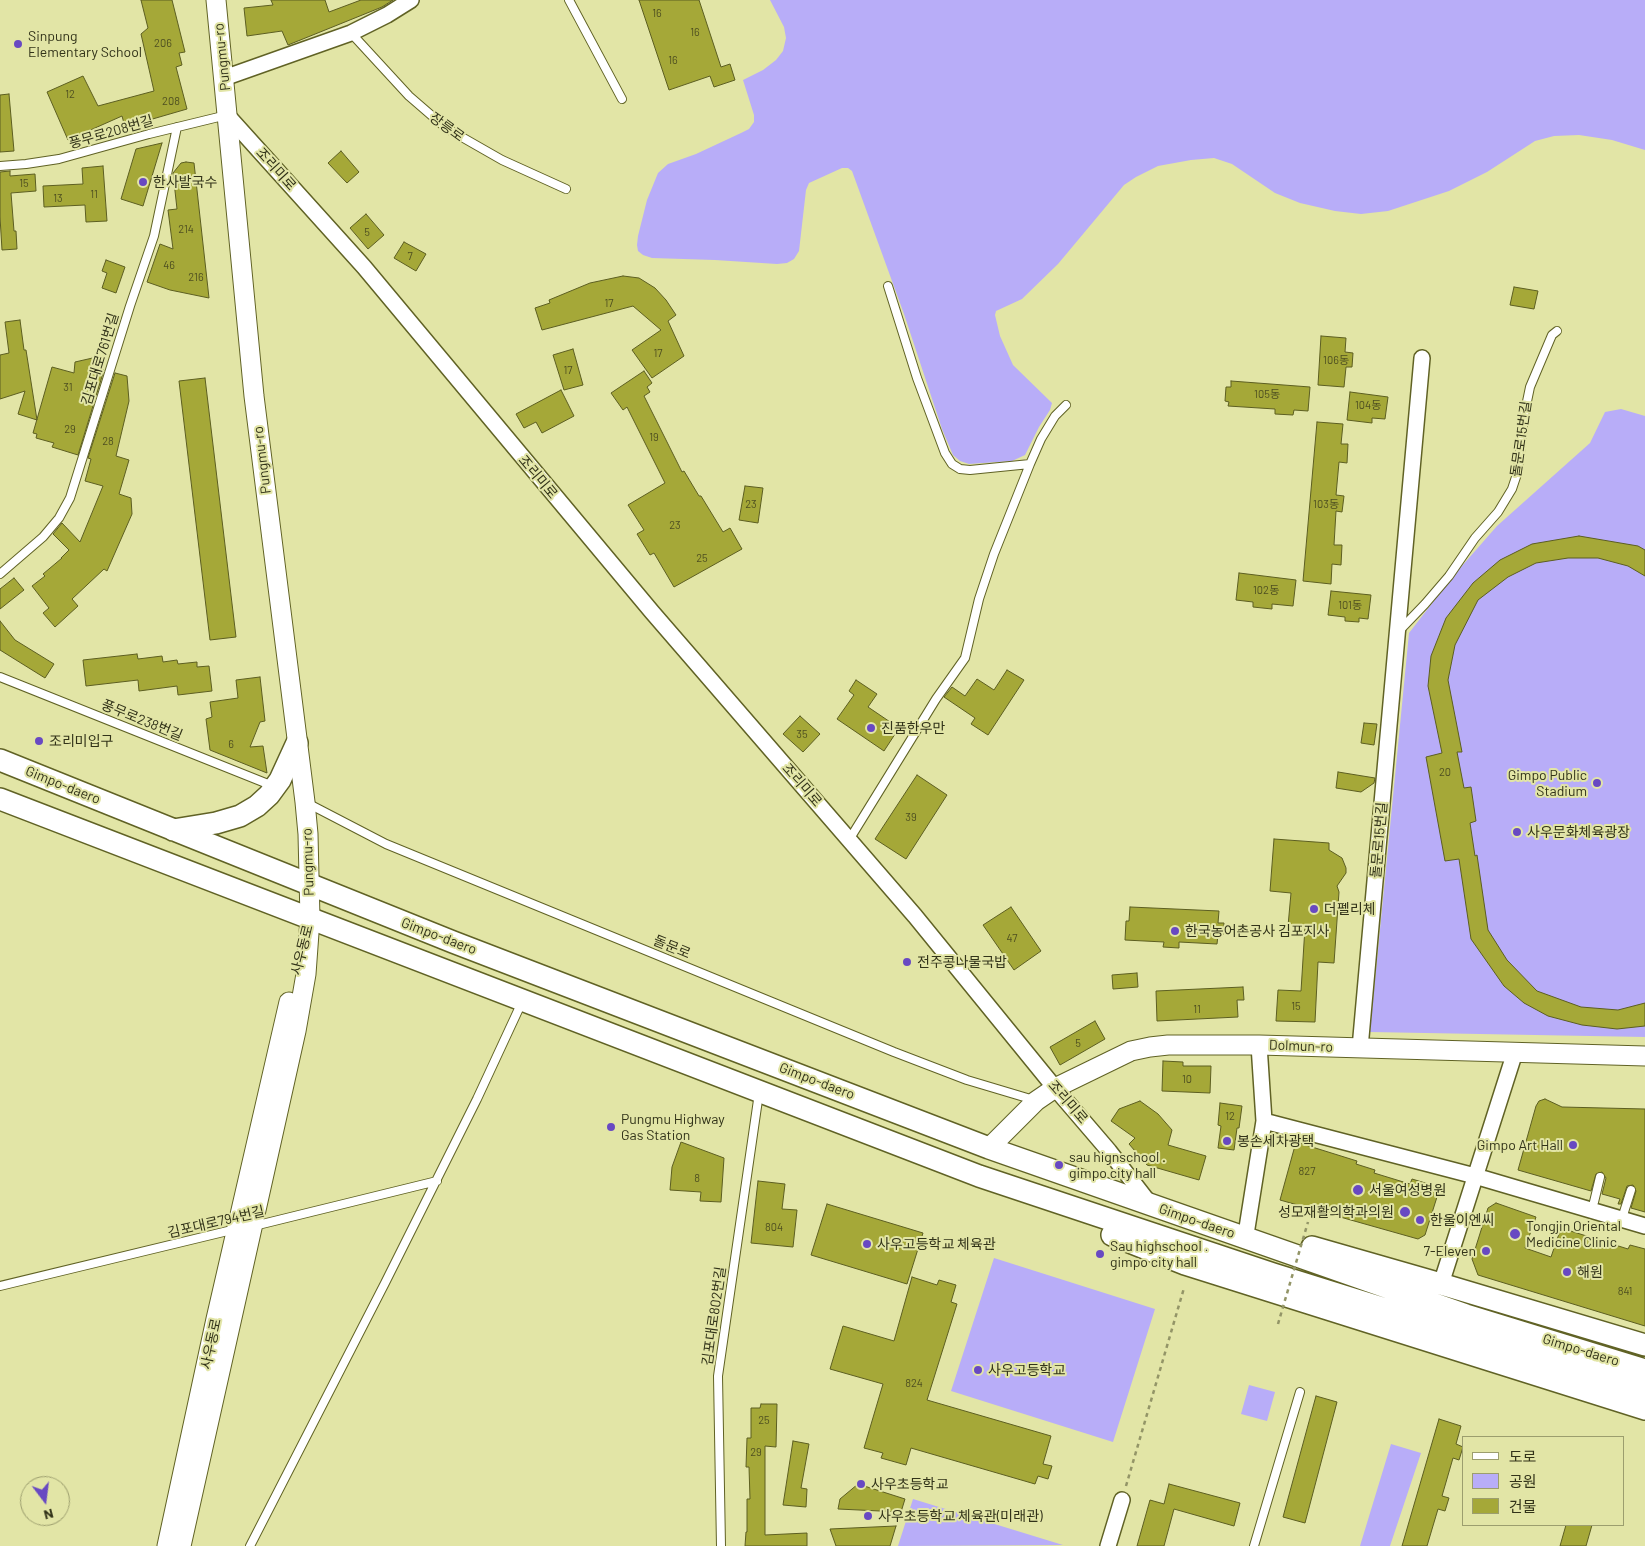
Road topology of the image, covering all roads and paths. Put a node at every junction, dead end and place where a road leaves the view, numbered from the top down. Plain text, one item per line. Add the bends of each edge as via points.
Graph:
1 (216, 0) edge
2 (410, 0) edge
3 (569, 0) edge
4 (351, 33) junction
5 (224, 78) junction
6 (622, 99) dead end
7 (227, 115) junction
8 (178, 127) junction
9 (0, 166) edge
10 (566, 189) dead end
11 (888, 286) dead end
12 (1557, 330) dead end
13 (1422, 358) dead end
14 (1066, 405) dead end
15 (1030, 464) junction
16 (0, 574) edge
17 (1397, 632) junction
18 (0, 677) edge
19 (297, 743) junction
20 (0, 760) edge
21 (275, 787) junction
22 (0, 799) edge
23 (305, 802) junction
24 (172, 830) junction
25 (849, 840) junction
26 (309, 884) junction
27 (310, 919) junction
28 (523, 1000) junction
29 (1259, 1045) junction
30 (1360, 1048) junction
31 (1515, 1052) junction
32 (1645, 1056) edge
33 (1055, 1088) junction
34 (759, 1091) junction
35 (1036, 1101) junction
36 (1264, 1121) junction
37 (989, 1148) junction
38 (979, 1176) junction
39 (1475, 1176) junction
40 (1600, 1177) dead end
41 (437, 1181) junction
42 (1631, 1190) dead end
43 (1594, 1202) dead end
44 (1158, 1207) junction
45 (1624, 1212) dead end
46 (1308, 1222) dead end
47 (1645, 1226) edge
48 (245, 1228) junction
49 (1247, 1228) junction
50 (1441, 1284) junction
51 (0, 1286) edge
52 (1184, 1288) dead end
53 (1278, 1324) dead end
54 (1645, 1345) edge
55 (1645, 1370) edge
56 (1645, 1390) edge
57 (1300, 1392) dead end
58 (1645, 1409) edge
59 (1122, 1500) joint
60 (167, 1546) edge
61 (181, 1546) edge
62 (250, 1546) edge
63 (721, 1546) edge
64 (1108, 1546) edge
65 (1254, 1546) edge

1 - 5 street, Pungmu-ro
2 - 4 street
3 - 6 lane
4 - 5 street
4 - 10 lane, 장릉로 via 394,80 446,128 502,160
5 - 7 street, Pungmu-ro
7 - 8 lane, 풍무로208번길
7 - 19 street, Pungmu-ro via 254,396
7 - 25 street, 조리미로 via 364,267 652,612
8 - 9 lane, 풍무로208번길 via 59,159
8 - 16 lane, 김포대로761번길 via 154,236 70,498 59,518 43,536
11 - 15 lane via 917,378 952,464 970,470
12 - 17 lane, 돌문로15번길 via 1530,387 1518,471 1512,490 1449,576
13 - 17 street, 돌문로15번길
14 - 15 lane via 1055,416
15 - 25 lane via 989,568 965,658
17 - 30 street, 돌문로15번길
18 - 21 lane, 풍무로238번길
19 - 21 main road
19 - 23 street, Pungmu-ro
20 - 24 main road, Gimpo-daero
21 - 24 main road via 256,806 240,816
22 - 27 main road, Gimpo-daero
23 - 26 street, Pungmu-ro
23 - 35 lane, 돌문로 via 386,844 876,1045 967,1080
24 - 26 main road, Gimpo-daero
25 - 33 street, 조리미로
26 - 27 street, Pungmu-ro
26 - 37 main road, Gimpo-daero
27 - 28 main road, Gimpo-daero
27 - 48 street, 사우동로
28 - 34 main road, Gimpo-daero
28 - 41 lane
29 - 30 street, Dolmun-ro
29 - 33 street, Dolmun-ro via 1144,1048 1113,1059
29 - 36 street
30 - 31 street, Dolmun-ro
31 - 32 street, Dolmun-ro
31 - 39 street
33 - 35 street, Dolmun-ro
33 - 44 street, 조리미로
34 - 38 main road, Gimpo-daero
34 - 63 lane, 김포대로802번길 via 718,1376
35 - 37 street, Dolmun-ro
36 - 39 street
36 - 49 street
37 - 44 main road, Gimpo-daero
38 - 56 main road, Gimpo-daero via 1300,1283
38 - 58 main road via 1090,1227 1185,1264
39 - 47 street
39 - 50 street
40 - 43 lane
41 - 48 lane, 김포대로794번길
41 - 62 lane
42 - 45 lane
44 - 49 main road
44 - 55 main road, Gimpo-daero via 1466,1315
46 - 53 path, bridge
48 - 51 lane, 김포대로794번길
48 - 60 street, 사우동로
48 - 61 street, 사우동로
49 - 50 main road
50 - 54 main road
52 - 59 path
57 - 65 lane
59 - 64 street

